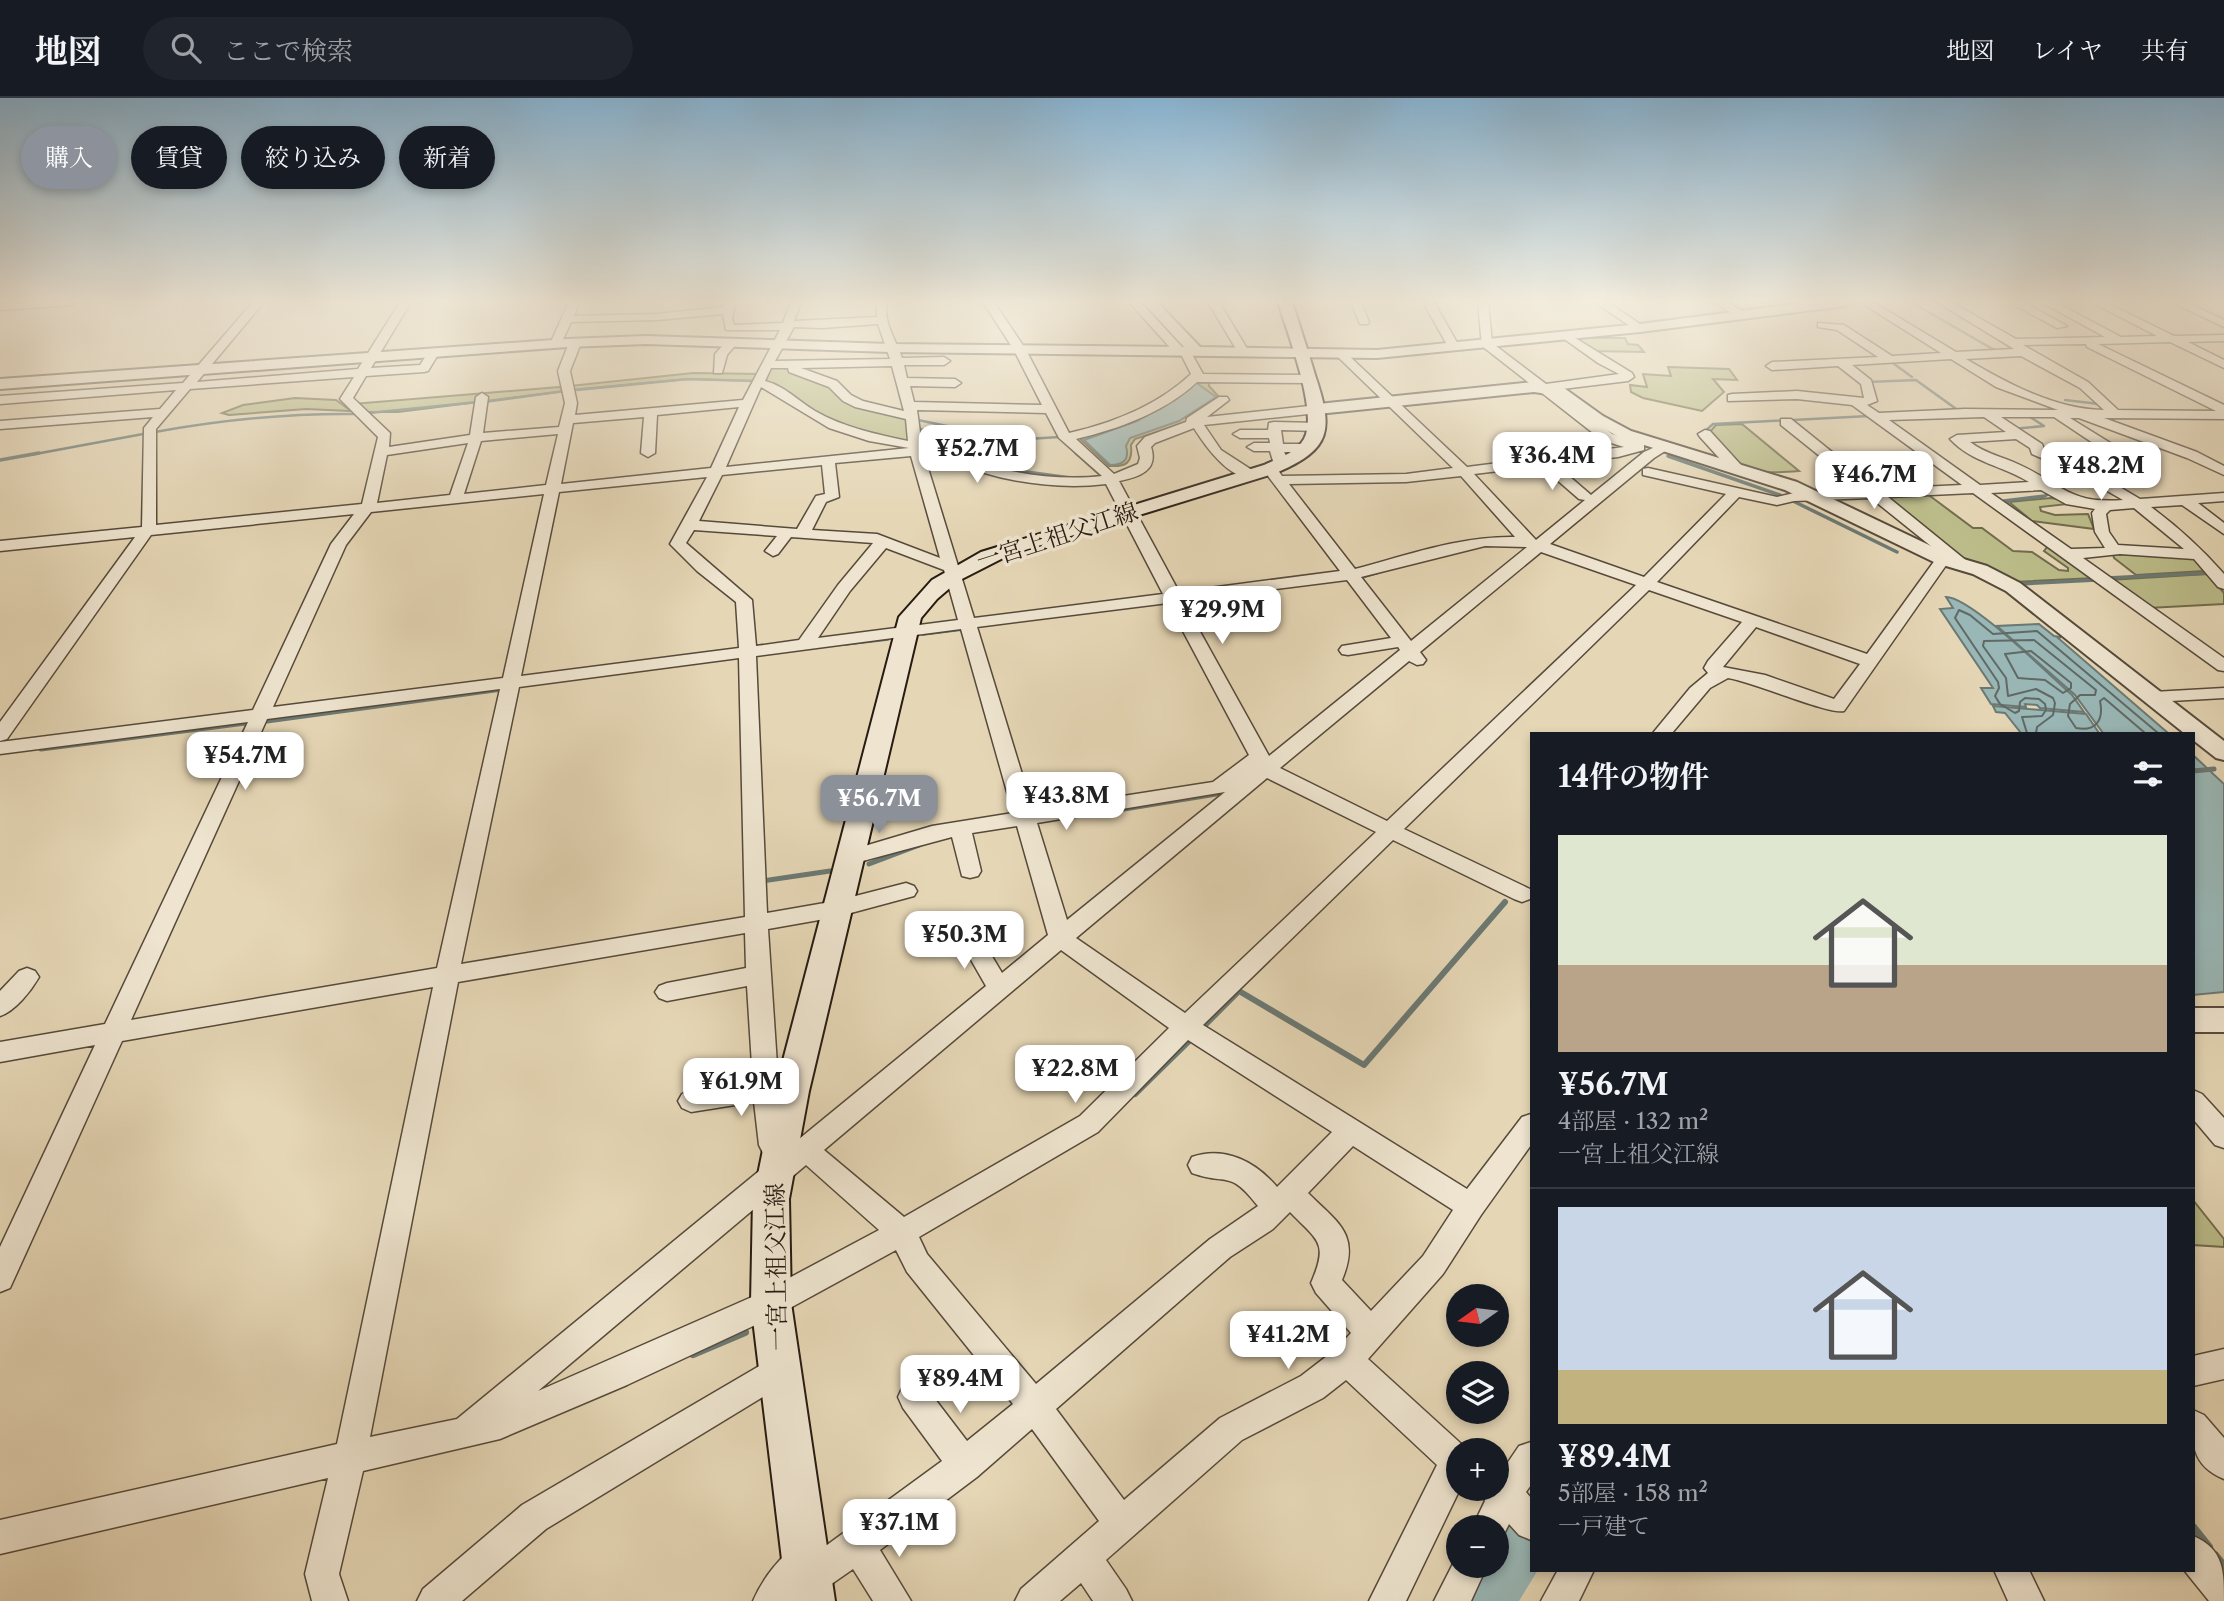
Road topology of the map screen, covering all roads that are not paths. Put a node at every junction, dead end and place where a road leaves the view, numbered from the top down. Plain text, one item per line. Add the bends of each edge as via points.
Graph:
1 (170, 372) edge
2 (199, 372) edge
3 (305, 372) edge
4 (362, 372) edge
5 (564, 372) edge
6 (764, 372) edge
7 (803, 372) edge
8 (900, 372) edge
9 (1032, 372) edge
10 (1196, 372) edge
11 (1247, 372) edge
12 (1302, 372) edge
13 (1360, 372) edge
14 (1525, 372) edge
15 (1624, 372) edge
16 (1855, 372) edge
17 (1979, 372) edge
18 (2062, 372) edge
19 (2148, 372) edge
20 (1193, 378) junction
21 (903, 382) junction
22 (759, 383) junction
23 (955, 383) dead end
24 (0, 384) edge
25 (187, 386) junction
26 (1545, 387) junction
27 (482, 397) dead end
28 (1732, 398) dead end
29 (0, 400) edge
30 (1223, 400) dead end
31 (1390, 401) junction
32 (1856, 402) junction
33 (747, 403) junction
34 (1051, 409) junction
35 (911, 411) junction
36 (165, 412) junction
37 (651, 412) junction
38 (2224, 413) edge
39 (1988, 414) junction
40 (2057, 415) junction
41 (2086, 415) junction
42 (2116, 415) junction
43 (1877, 417) junction
44 (1196, 422) junction
45 (1786, 422) dead end
46 (0, 425) edge
47 (565, 425) junction
48 (1232, 427) junction
49 (1705, 434) dead end
50 (2018, 435) junction
51 (1067, 437) junction
52 (476, 438) junction
53 (1665, 446) junction
54 (916, 448) junction
55 (1283, 450) junction
56 (382, 452) junction
57 (648, 453) dead end
58 (828, 460) junction
59 (2128, 460) dead end
60 (1543, 461) junction
61 (719, 471) junction
62 (1464, 471) junction
63 (2224, 471) edge
64 (1648, 472) dead end
65 (1109, 476) junction
66 (1736, 480) junction
67 (2044, 486) junction
68 (1976, 489) junction
69 (551, 490) junction
70 (1876, 494) junction
71 (1584, 496) dead end
72 (1814, 496) junction
73 (2224, 497) edge
74 (455, 500) junction
75 (2185, 500) junction
76 (2139, 503) junction
77 (2106, 506) junction
78 (366, 509) junction
79 (1129, 513) junction
80 (691, 524) junction
81 (886, 524) dead end
82 (2224, 530) edge
83 (146, 531) junction
84 (795, 531) junction
85 (880, 540) junction
86 (1534, 544) junction
87 (0, 546) edge
88 (2113, 549) junction
89 (773, 551) dead end
90 (2067, 554) junction
91 (2199, 555) junction
92 (1950, 561) junction
93 (951, 570) junction
94 (1353, 574) junction
95 (1647, 583) junction
96 (2224, 584) edge
97 (1175, 597) junction
98 (1752, 621) junction
99 (967, 624) junction
100 (907, 631) junction
101 (804, 645) junction
102 (1348, 650) dead end
103 (1410, 651) junction
104 (746, 652) junction
105 (1872, 662) junction
106 (2224, 666) edge
107 (1720, 673) junction
108 (509, 682) junction
109 (2224, 693) edge
110 (2153, 697) junction
111 (259, 714) junction
112 (1663, 732) edge
113 (0, 735) edge
114 (0, 748) edge
115 (2224, 753) edge
116 (1264, 762) junction
117 (1024, 818) junction
118 (961, 829) junction
119 (1388, 831) junction
120 (848, 858) junction
121 (970, 871) dead end
122 (906, 891) dead end
123 (1528, 892) edge
124 (836, 909) junction
125 (757, 920) junction
126 (966, 932) dead end
127 (1061, 939) junction
128 (448, 973) junction
129 (758, 975) junction
130 (27, 977) dead end
131 (999, 988) junction
132 (667, 992) dead end
133 (0, 1007) edge
134 (2195, 1020) edge
135 (2224, 1020) edge
136 (1186, 1027) junction
137 (112, 1034) junction
138 (0, 1052) edge
139 (779, 1090) junction
140 (691, 1101) dead end
141 (2195, 1104) edge
142 (1530, 1126) edge
143 (2214, 1129) edge
144 (1351, 1130) junction
145 (817, 1159) dead end
146 (1202, 1166) dead end
147 (774, 1175) junction
148 (1283, 1200) junction
149 (1471, 1206) junction
150 (902, 1232) junction
151 (0, 1278) edge
152 (771, 1303) junction
153 (1370, 1332) junction
154 (1347, 1360) junction
155 (2224, 1363) edge
156 (778, 1370) junction
157 (2195, 1370) edge
158 (914, 1397) dead end
159 (1034, 1406) junction
160 (2195, 1428) edge
161 (465, 1433) junction
162 (1446, 1453) edge
163 (350, 1457) junction
164 (1530, 1460) edge
165 (2224, 1463) edge
166 (965, 1465) junction
167 (1446, 1485) edge
168 (1511, 1502) edge
169 (1121, 1523) junction
170 (0, 1537) edge
171 (858, 1546) junction
172 (1083, 1556) junction
173 (2195, 1556) edge
174 (2012, 1572) edge
175 (1464, 1578) edge
176 (807, 1580) edge
177 (2224, 1592) edge
178 (330, 1601) edge
179 (435, 1601) edge
180 (771, 1601) edge
181 (893, 1601) edge
182 (1033, 1601) edge
183 (1114, 1601) edge
184 (1387, 1601) edge
185 (1452, 1601) edge
186 (2026, 1601) edge

1 - 24 street
2 - 25 street
3 - 25 street
4 - 56 street via 346,399 385,436
5 - 47 street via 571,402
6 - 22 street
7 - 35 street via 873,409
8 - 21 street
9 - 34 street
10 - 20 street
11 - 20 street
12 - 55 main road
13 - 31 street
14 - 26 street
15 - 26 street via 1628,377
16 - 32 street via 1869,388 1871,401
17 - 41 street
18 - 42 street via 2084,385
19 - 38 street
20 - 51 street via 1181,390 1132,417
21 - 23 street
21 - 35 street
22 - 33 street
22 - 54 street via 771,385 813,415 856,435
25 - 29 street
25 - 36 street
26 - 31 street
26 - 53 street via 1559,391 1608,426
26 - 60 street via 1607,437 1639,447
27 - 52 street
28 - 32 street via 1797,395
30 - 44 street
31 - 55 street
31 - 62 street
32 - 43 street
33 - 37 street
33 - 61 street
34 - 35 street
34 - 51 street
35 - 54 street
36 - 46 street
36 - 83 street via 150,428
37 - 47 street
37 - 57 street
38 - 42 street
39 - 40 street
39 - 43 street
39 - 50 street
40 - 41 street
40 - 59 street
41 - 42 street
41 - 63 street
43 - 68 street
44 - 48 street
44 - 55 street via 1216,453
44 - 65 street via 1143,446 1148,455 1140,471
45 - 70 street
47 - 52 street
47 - 69 street
48 - 55 street
48 - 55 street
49 - 66 street
50 - 67 street via 1957,439 1982,457 2015,468
50 - 76 street via 2038,451 2085,471
51 - 65 street
52 - 56 street
52 - 74 street
53 - 66 street
53 - 86 street
54 - 58 street
54 - 65 street via 937,450 983,468 1039,478 1090,482
54 - 93 street
55 - 62 street via 1406,478
55 - 79 main road, 一宮上祖父江線
55 - 94 street
56 - 78 street
58 - 61 street
58 - 84 street via 832,497 816,497
60 - 62 street
60 - 71 street
61 - 69 street
61 - 80 street
62 - 86 street
64 - 66 street
65 - 79 street
66 - 72 street
66 - 95 street
67 - 68 street
67 - 77 street via 2071,501
68 - 70 street
68 - 90 street
69 - 74 street
69 - 108 street
70 - 72 street
70 - 92 street via 1961,562
72 - 92 street
73 - 75 street
74 - 78 street
75 - 76 street
75 - 82 street
76 - 77 street
76 - 91 street
77 - 88 street via 2099,513 2102,532
78 - 83 street
78 - 111 street via 339,544
79 - 93 main road, 一宮上祖父江線
79 - 97 street
80 - 84 street
80 - 104 street via 678,544 744,600
81 - 85 street
83 - 87 street
83 - 113 street
84 - 85 street
84 - 89 street
85 - 93 street
85 - 101 street
86 - 94 street via 1485,541
86 - 95 street
86 - 103 street
88 - 90 street
88 - 91 street
90 - 106 street
91 - 96 street
92 - 105 street
92 - 110 street via 2013,587
93 - 99 street
93 - 100 main road, 一宮上祖父江線 via 910,617
94 - 97 street
94 - 103 street
95 - 98 street
95 - 119 street
97 - 99 street
97 - 116 street
98 - 105 street
98 - 107 street via 1717,661 1713,668
99 - 100 street
99 - 117 street
100 - 101 street
100 - 120 main road, 一宮上祖父江線
101 - 104 street
102 - 103 street
103 - 116 street
104 - 108 street
104 - 125 street
105 - 107 street via 1838,707 1738,673
107 - 112 street
108 - 111 street
108 - 128 street
109 - 110 street
110 - 115 street
111 - 114 street
111 - 137 street
116 - 117 street via 1219,787
116 - 119 street via 1276,776
116 - 127 street
117 - 118 street
117 - 127 street
118 - 120 street
118 - 121 street
119 - 123 street
119 - 136 street
120 - 124 main road, 一宮上祖父江線
122 - 124 street
124 - 125 street
124 - 139 main road, 一宮上祖父江線
125 - 128 street
125 - 129 street
126 - 131 street
127 - 131 street
127 - 136 street
128 - 137 street
128 - 163 street
129 - 132 street
129 - 139 street
130 - 133 street
131 - 147 street
134 - 135 street
136 - 144 street
136 - 150 street via 1089,1124
137 - 138 street
137 - 151 street
139 - 140 street
139 - 147 main road, 一宮上祖父江線
141 - 143 street
142 - 149 street
144 - 148 street
144 - 149 street
145 - 150 street
146 - 148 street via 1230,1166 1251,1175
147 - 152 main road, 一宮上祖父江線
147 - 161 street
148 - 153 street via 1333,1238 1336,1259 1326,1283
148 - 159 street
149 - 153 street via 1433,1265
150 - 152 street
150 - 159 street via 916,1263
152 - 156 main road, 一宮上祖父江線
152 - 161 street via 489,1428
153 - 154 street
154 - 162 street
154 - 169 street via 1312,1387 1231,1429
155 - 157 street
156 - 176 main road, 一宮上祖父江線
156 - 179 street via 534,1517
158 - 166 street
159 - 166 street
159 - 169 street
160 - 165 street
161 - 163 street
163 - 170 street
163 - 178 street via 322,1574
164 - 168 street
166 - 171 street
167 - 184 street
169 - 172 street
171 - 176 street
171 - 181 street
172 - 182 street
172 - 183 street
173 - 177 street
174 - 186 street
175 - 185 street
176 - 180 street

